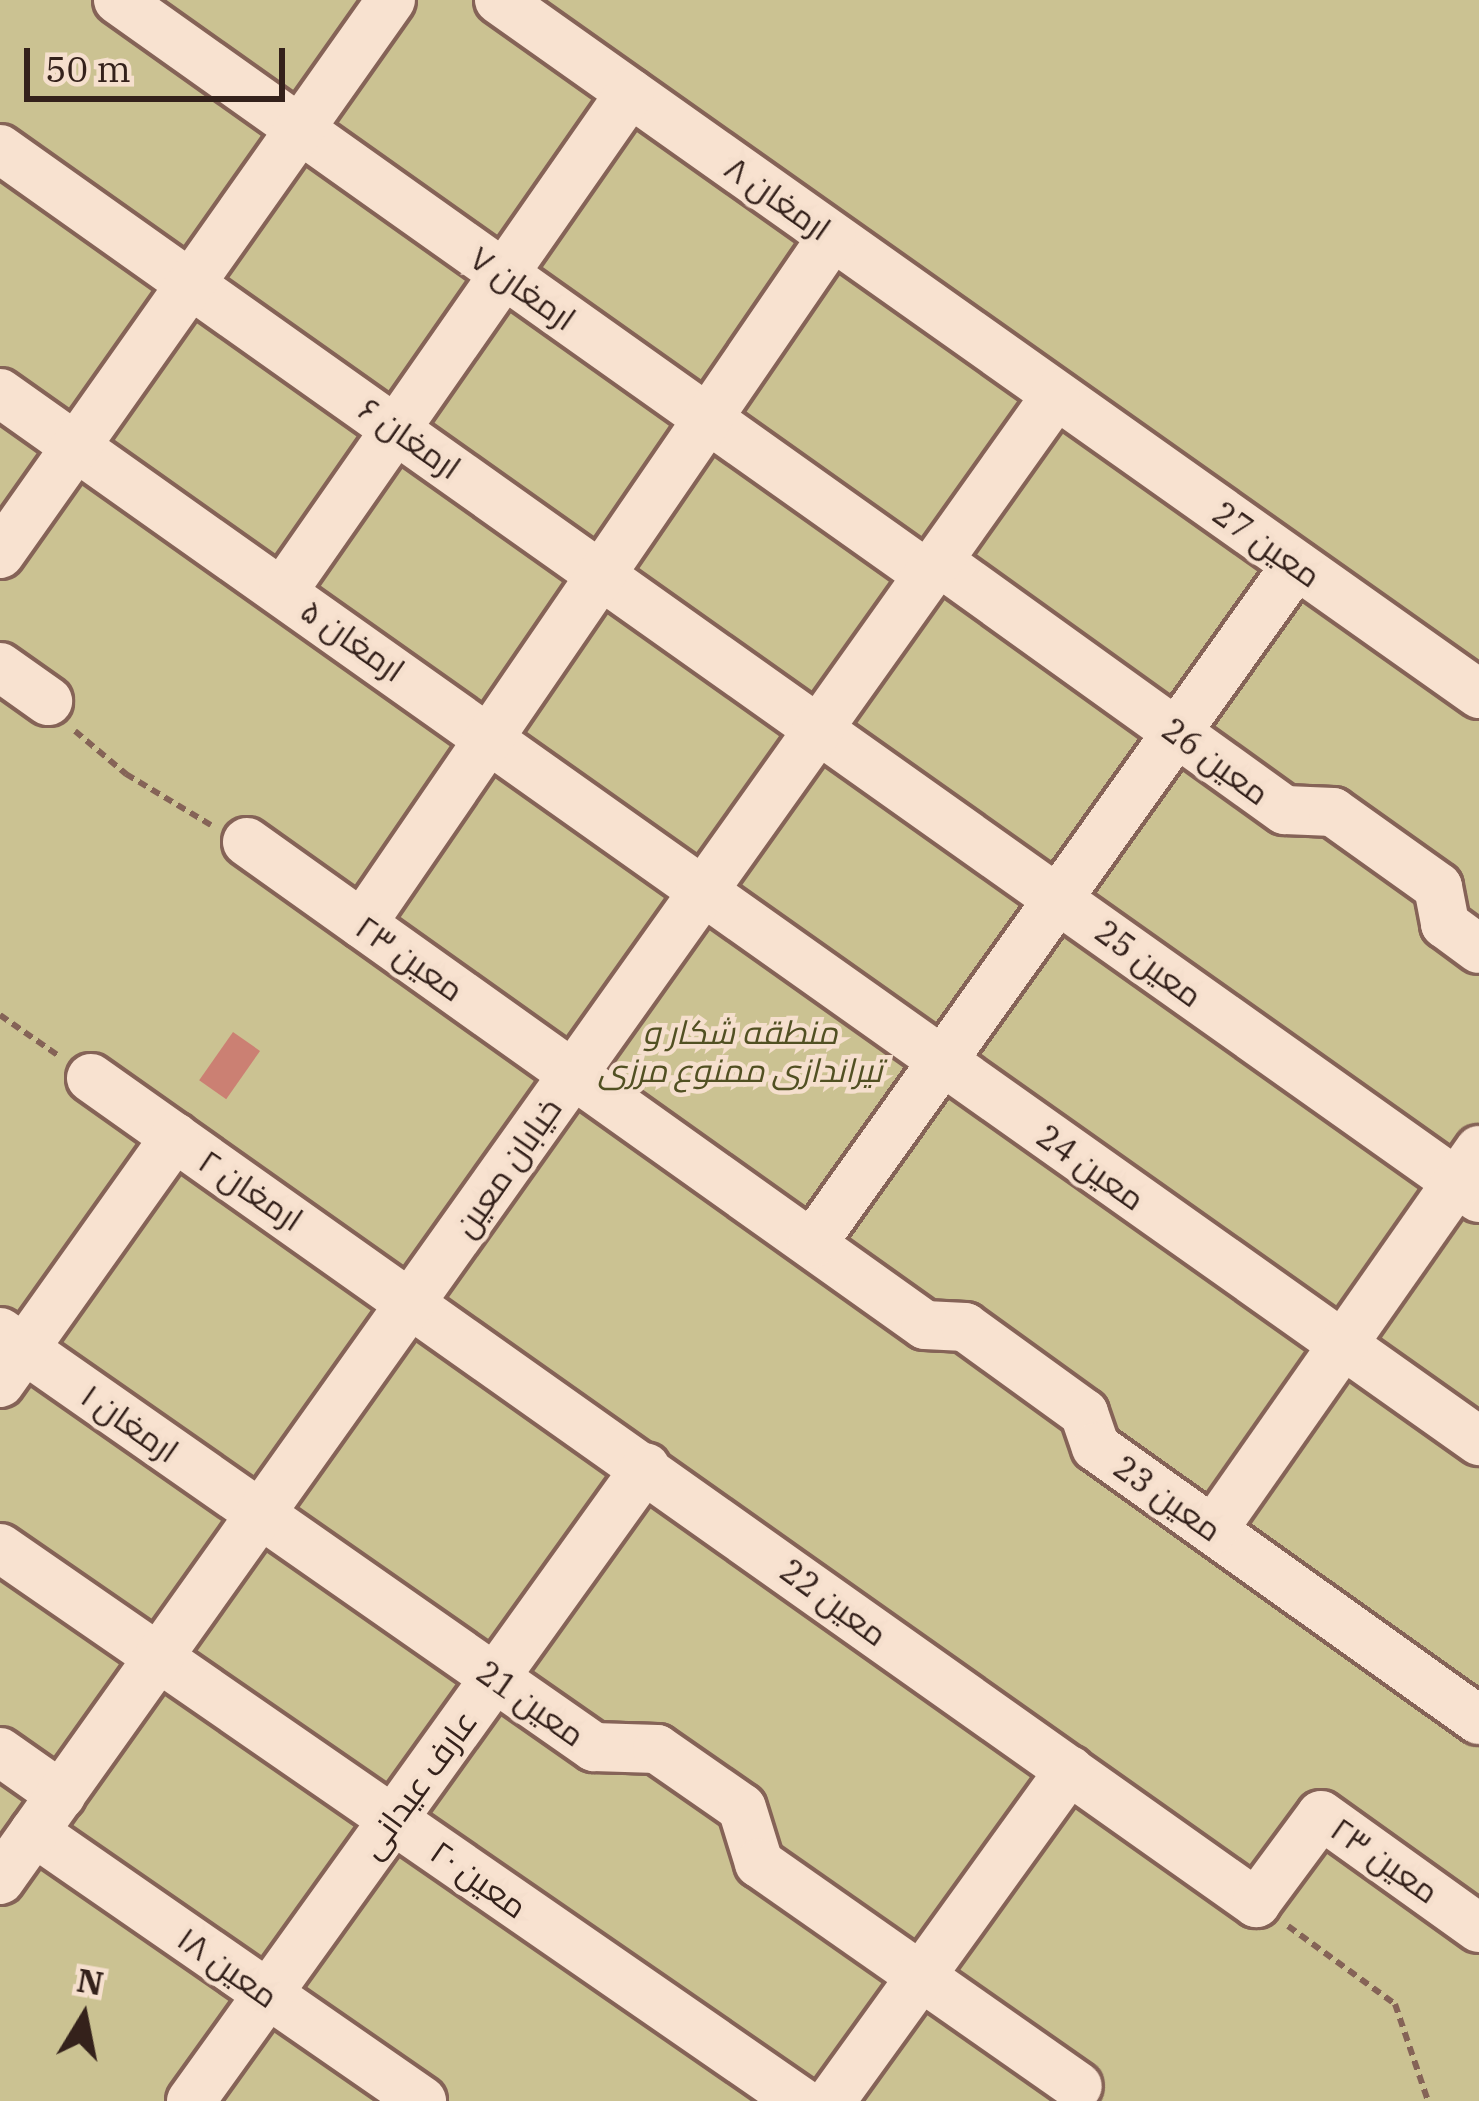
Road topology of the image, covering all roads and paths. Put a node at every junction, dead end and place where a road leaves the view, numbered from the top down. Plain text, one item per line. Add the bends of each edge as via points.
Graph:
1 (118, 0) edge
2 (391, 0) edge
3 (500, 0) edge
4 (630, 93) junction
5 (300, 129) junction
6 (0, 148) edge
7 (832, 237) junction
8 (504, 274) junction
9 (190, 284) junction
10 (0, 393) edge
11 (1056, 395) junction
12 (708, 419) junction
13 (397, 429) junction
14 (76, 446) junction
15 (0, 554) edge
16 (1296, 565) junction
17 (933, 568) junction
18 (602, 574) junction
19 (283, 591) junction
20 (0, 667) edge
21 (1479, 694) edge
22 (49, 701) joint
23 (819, 728) junction
24 (1176, 732) junction
25 (490, 736) junction
26 (247, 842) joint
27 (702, 892) junction
28 (1058, 898) junction
29 (362, 924) junction
30 (1479, 949) edge
31 (0, 1016) edge
32 (942, 1062) junction
33 (573, 1074) junction
34 (92, 1078) joint
35 (175, 1137) junction
36 (1472, 1177) edge
37 (812, 1244) junction
38 (412, 1300) junction
39 (1342, 1345) junction
40 (8, 1354) edge
41 (1479, 1442) edge
42 (646, 1467) junction
43 (261, 1514) junction
44 (1213, 1530) junction
45 (0, 1548) edge
46 (159, 1657) junction
47 (494, 1678) junction
48 (1479, 1720) edge
49 (0, 1752) edge
50 (1070, 1770) junction
51 (47, 1814) junction
52 (393, 1819) junction
53 (0, 1880) edge
54 (1256, 1903) junction
55 (1479, 1928) edge
56 (921, 1976) junction
57 (268, 1994) junction
58 (1078, 2086) dead end
59 (191, 2101) edge
60 (422, 2101) edge
61 (800, 2101) edge
62 (831, 2101) edge
63 (1428, 2101) edge

1 - 5 street, ارمغان ۷
2 - 5 street
3 - 4 street, ارمغان ۸
4 - 7 street, ارمغان ۸
4 - 8 street
5 - 8 street, ارمغان ۷
5 - 9 street
6 - 9 street, ارمغان ۶
7 - 11 street, ارمغان ۸
7 - 12 street
8 - 12 street, ارمغان ۷
8 - 13 street
9 - 13 street, ارمغان ۶
9 - 14 street
10 - 14 street, ارمغان ۵
11 - 16 street, معین 27
11 - 17 street, خیابان معین
12 - 17 street, ارمغان ۷
12 - 18 street
13 - 18 street, ارمغان ۶
13 - 19 street
14 - 15 street
14 - 19 street, ارمغان ۵
16 - 21 street, معین 27
16 - 24 street
17 - 23 street, خیابان معین
17 - 24 street, معین 26
18 - 23 street, ارمغان ۶
18 - 25 street
19 - 25 street, ارمغان ۵
20 - 22 street
22 - 26 path via 126,774
23 - 27 street, خیابان معین
23 - 28 street, معین 25
24 - 28 street
24 - 30 street, معین 26 via 1285,810 1333,812 1438,886 1444,924
25 - 27 street, ارمغان ۵
25 - 29 street
26 - 29 street, معین ۲۳
27 - 32 street, معین 24
27 - 33 street, خیابان معین
28 - 32 street
28 - 36 street, معین 25
29 - 33 street, معین ۲۳
31 - 34 path
32 - 37 street
32 - 39 street, معین 24
33 - 37 street, معین 23
33 - 38 street, خیابان معین
34 - 35 street, ارمغان ۲
35 - 38 street, ارمغان ۲
35 - 40 street
36 - 39 street
37 - 44 street, معین 23 via 925,1325 965,1327 1084,1413 1096,1447
38 - 42 street, معین 22
38 - 43 street, خیابان معین
39 - 41 street, معین 24
39 - 44 street
40 - 43 street, ارمغان ۱
42 - 47 street, عارف عیدانی
42 - 50 street, معین 22
43 - 46 street, خیابان معین
43 - 47 street, معین 21
44 - 48 street, معین 23
45 - 46 street, معین ۲۰
46 - 51 street, خیابان معین
46 - 52 street, معین ۲۰
47 - 52 street, عارف عیدانی
47 - 56 street, معین 21 via 594,1747 657,1749 691,1772 742,1808 760,1863
49 - 51 street, معین ۱۸
50 - 54 street, معین 22
50 - 56 street
51 - 53 street, خیابان معین
51 - 57 street, معین ۱۸
52 - 57 street, عارف عیدانی
52 - 61 street, معین ۲۰
54 - 55 street, معین ۲۳ via 1321,1815
54 - 63 path via 1395,2003
56 - 58 street, معین 21
56 - 62 street
57 - 59 street, عارف عیدانی
57 - 60 street, معین ۱۸

